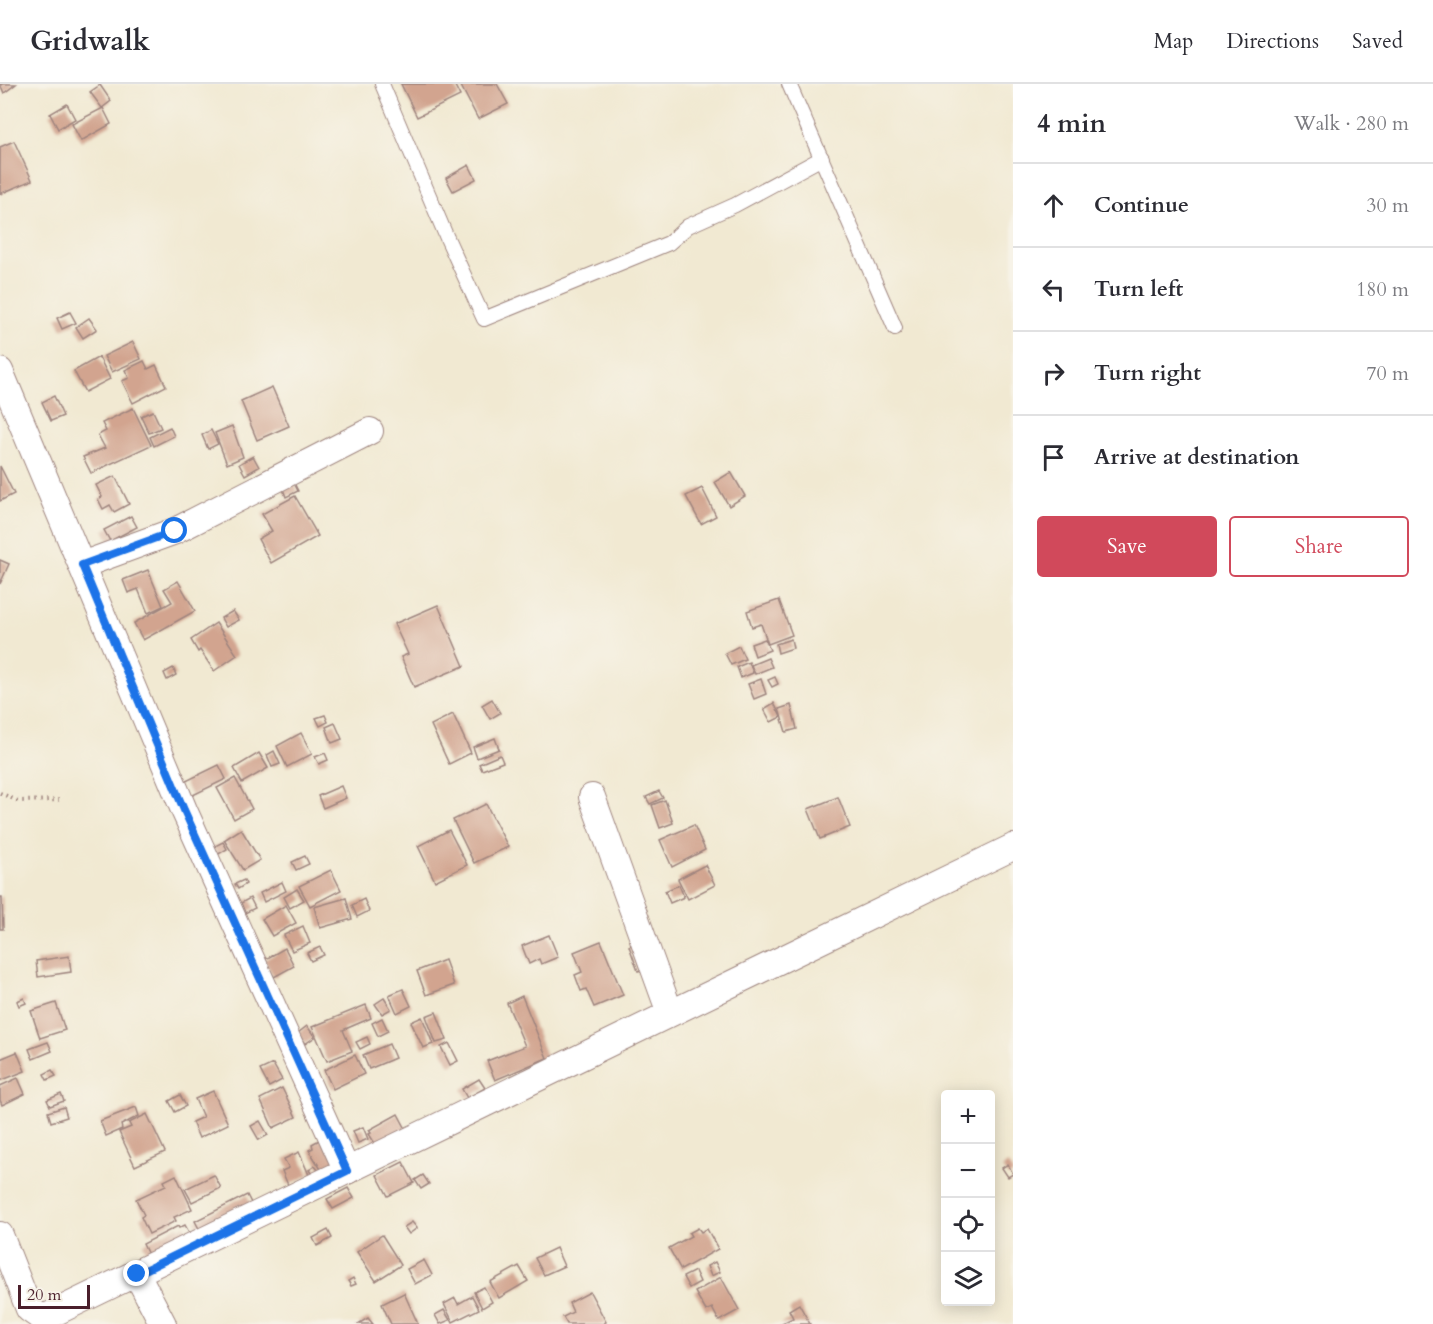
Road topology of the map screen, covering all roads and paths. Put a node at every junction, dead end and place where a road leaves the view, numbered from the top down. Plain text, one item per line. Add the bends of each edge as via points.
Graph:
1 (382, 84) edge
2 (789, 84) edge
3 (822, 158) junction
4 (895, 328) dead end
5 (0, 371) edge
6 (370, 431) dead end
7 (82, 565) junction
8 (0, 793) edge
9 (592, 797) dead end
10 (59, 800) dead end
11 (1013, 847) edge
12 (670, 1013) junction
13 (347, 1171) junction
14 (0, 1235) edge
15 (137, 1274) junction
16 (164, 1324) edge

1 - 3 lane via 484,319 669,243 688,226
2 - 3 lane
3 - 4 lane
5 - 7 street
6 - 7 street via 175,531
7 - 13 street via 184,810
8 - 10 path via 18,801
9 - 12 street
11 - 12 street
12 - 13 street
13 - 15 street
14 - 15 street via 27,1305 39,1316 48,1316
15 - 16 street

